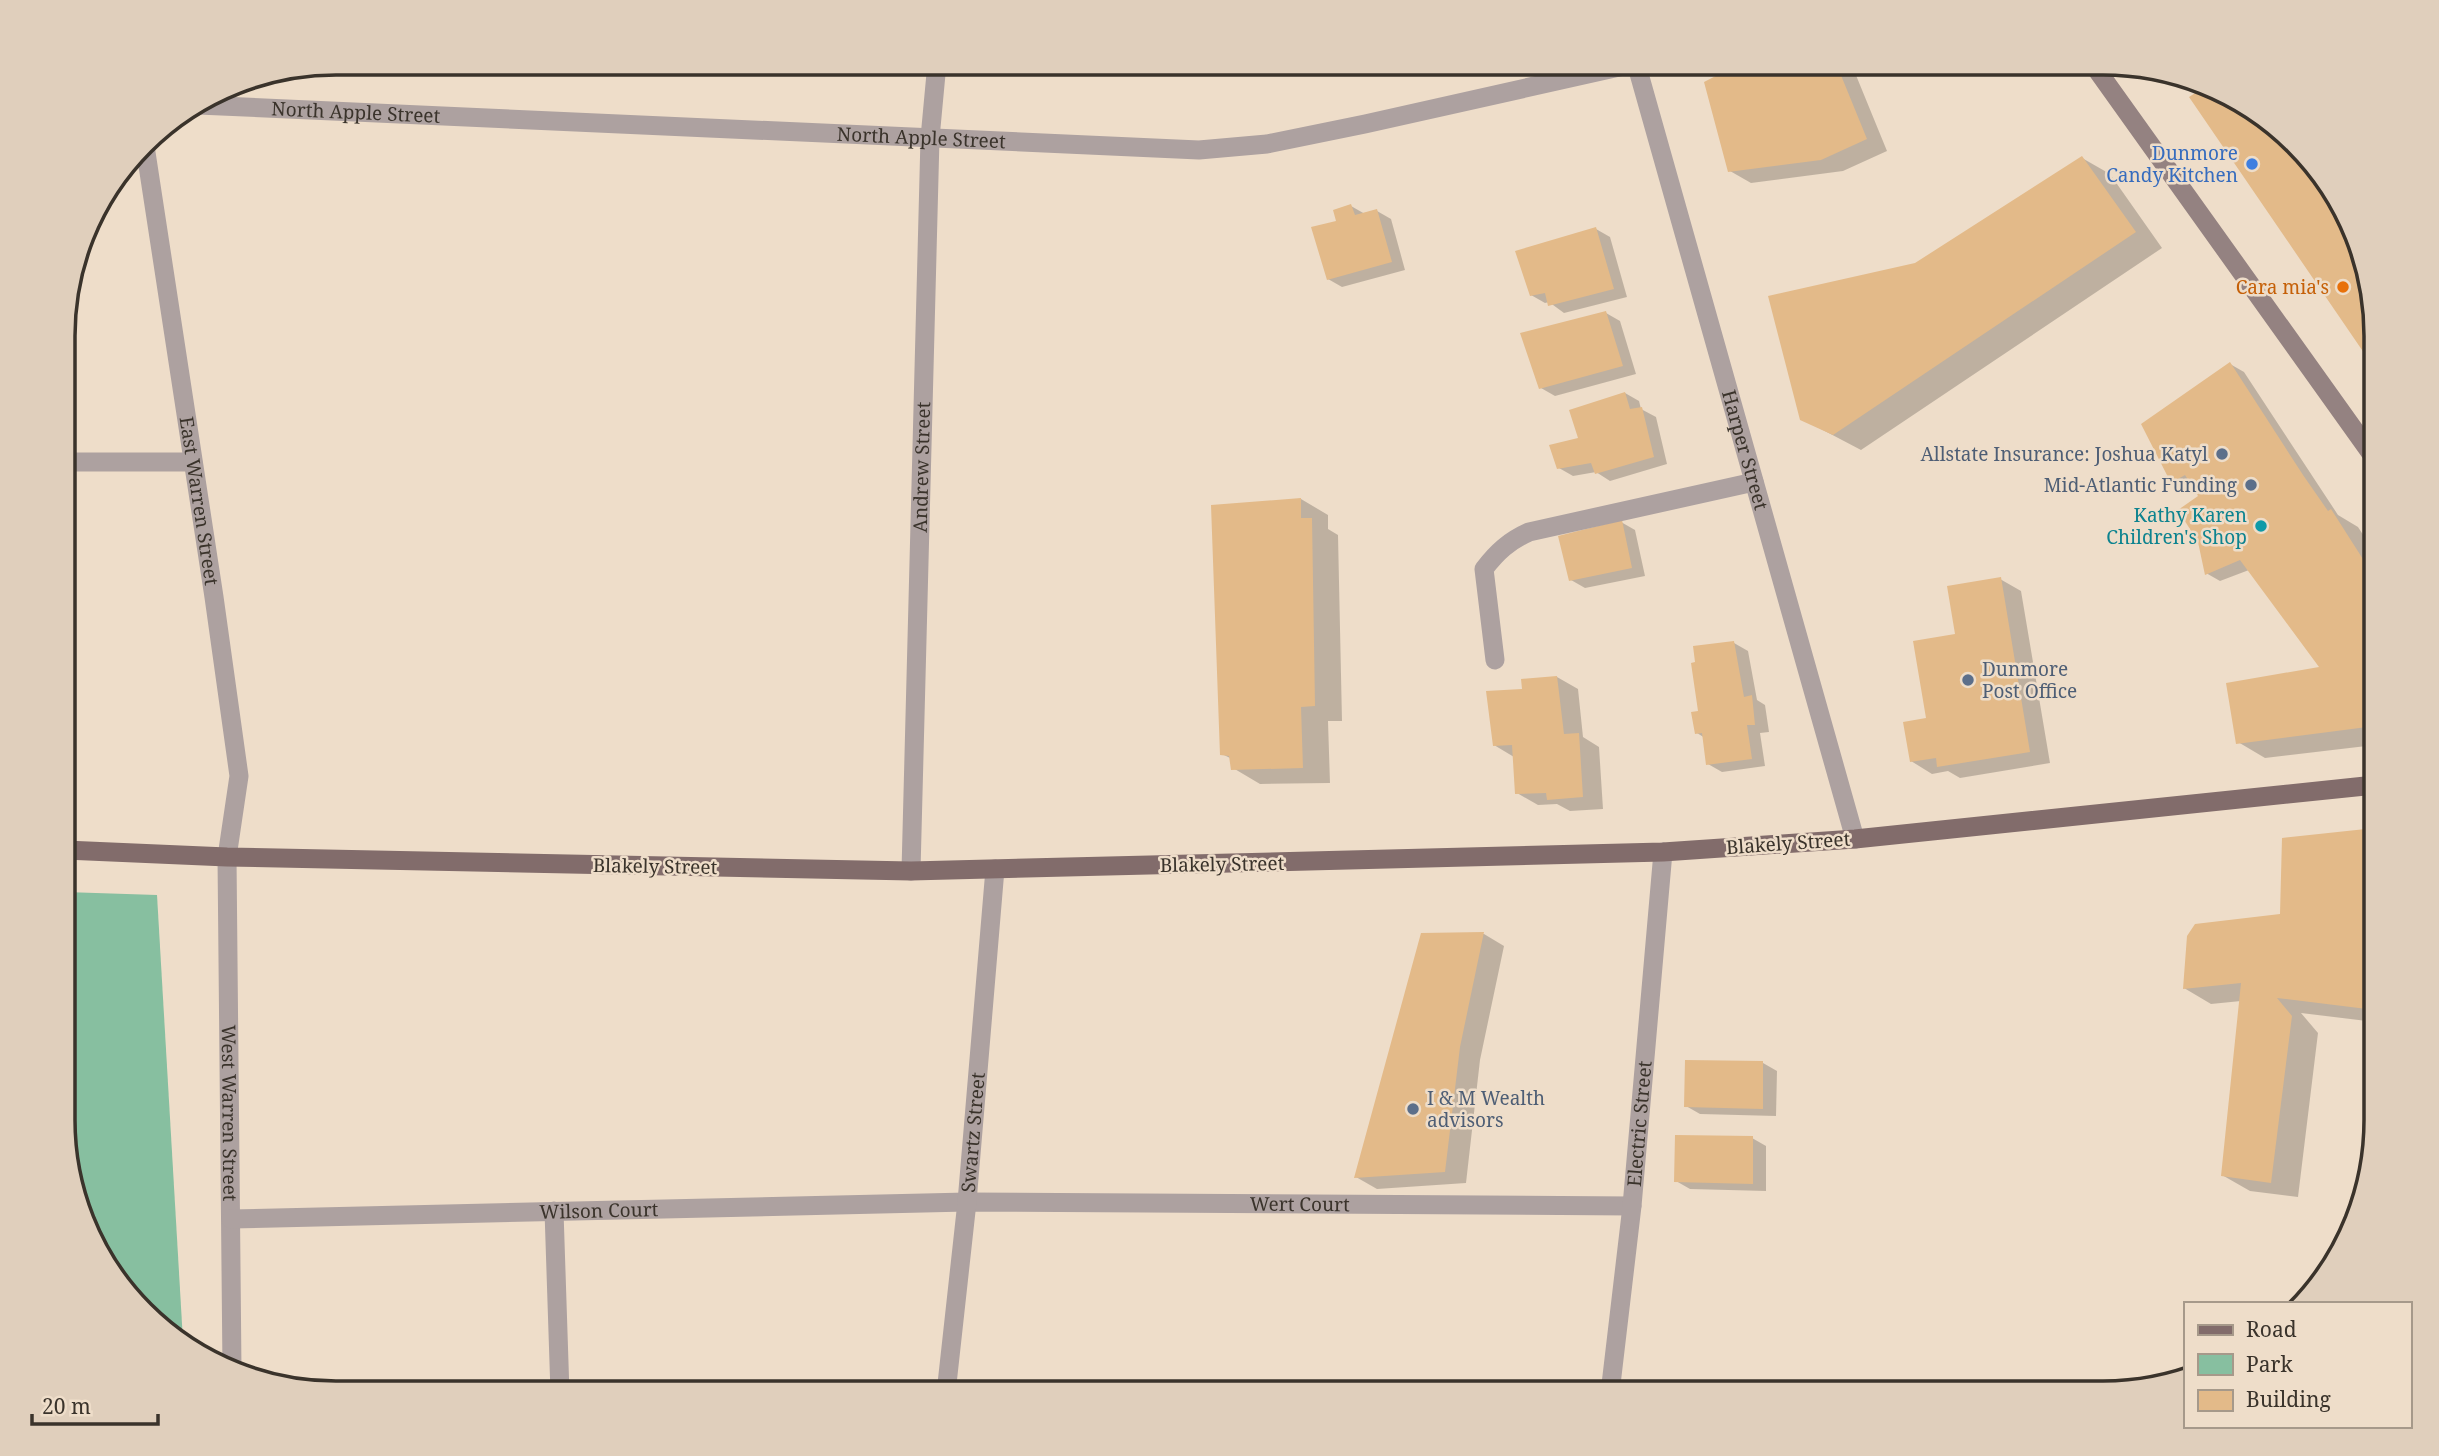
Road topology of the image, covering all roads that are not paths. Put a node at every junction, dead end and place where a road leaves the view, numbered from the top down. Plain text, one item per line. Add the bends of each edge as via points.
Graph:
1 (936, 75) edge
2 (1581, 75) edge
3 (1639, 75) edge
4 (2101, 75) edge
5 (214, 106) edge
6 (930, 138) junction
7 (147, 157) edge
8 (2364, 444) edge
9 (75, 462) edge
10 (193, 462) junction
11 (1754, 482) junction
12 (1495, 660) dead end
13 (2364, 786) edge
14 (1855, 839) junction
15 (75, 850) edge
16 (1662, 852) junction
17 (227, 857) junction
18 (995, 869) junction
19 (911, 871) junction
20 (967, 1202) junction
21 (1632, 1206) junction
22 (554, 1211) junction
23 (231, 1219) junction
24 (232, 1359) edge
25 (560, 1381) edge
26 (947, 1381) edge
27 (1611, 1381) edge

1 - 6 street, Andrew Street
2 - 6 street, North Apple Street via 1266,144 1199,150
3 - 11 street, Harper Street
4 - 8 main road
5 - 6 street, North Apple Street
6 - 19 street, Andrew Street
7 - 10 street, East Warren Street
9 - 10 street
10 - 17 street, East Warren Street via 239,776
11 - 12 street via 1529,532 1511,541 1484,569
11 - 14 street, Harper Street
13 - 14 main road, Blakely Street
14 - 16 main road, Blakely Street
15 - 17 main road, Blakely Street
16 - 18 main road, Blakely Street
16 - 21 street, Electric Street
17 - 19 main road, Blakely Street
17 - 23 street, West Warren Street
18 - 19 main road, Blakely Street
18 - 20 street, Swartz Street
20 - 21 street, Wert Court
20 - 22 street, Wilson Court
20 - 26 street, Swartz Street
21 - 27 street, Electric Street
22 - 23 street, Wilson Court
22 - 25 street
23 - 24 street, West Warren Street

